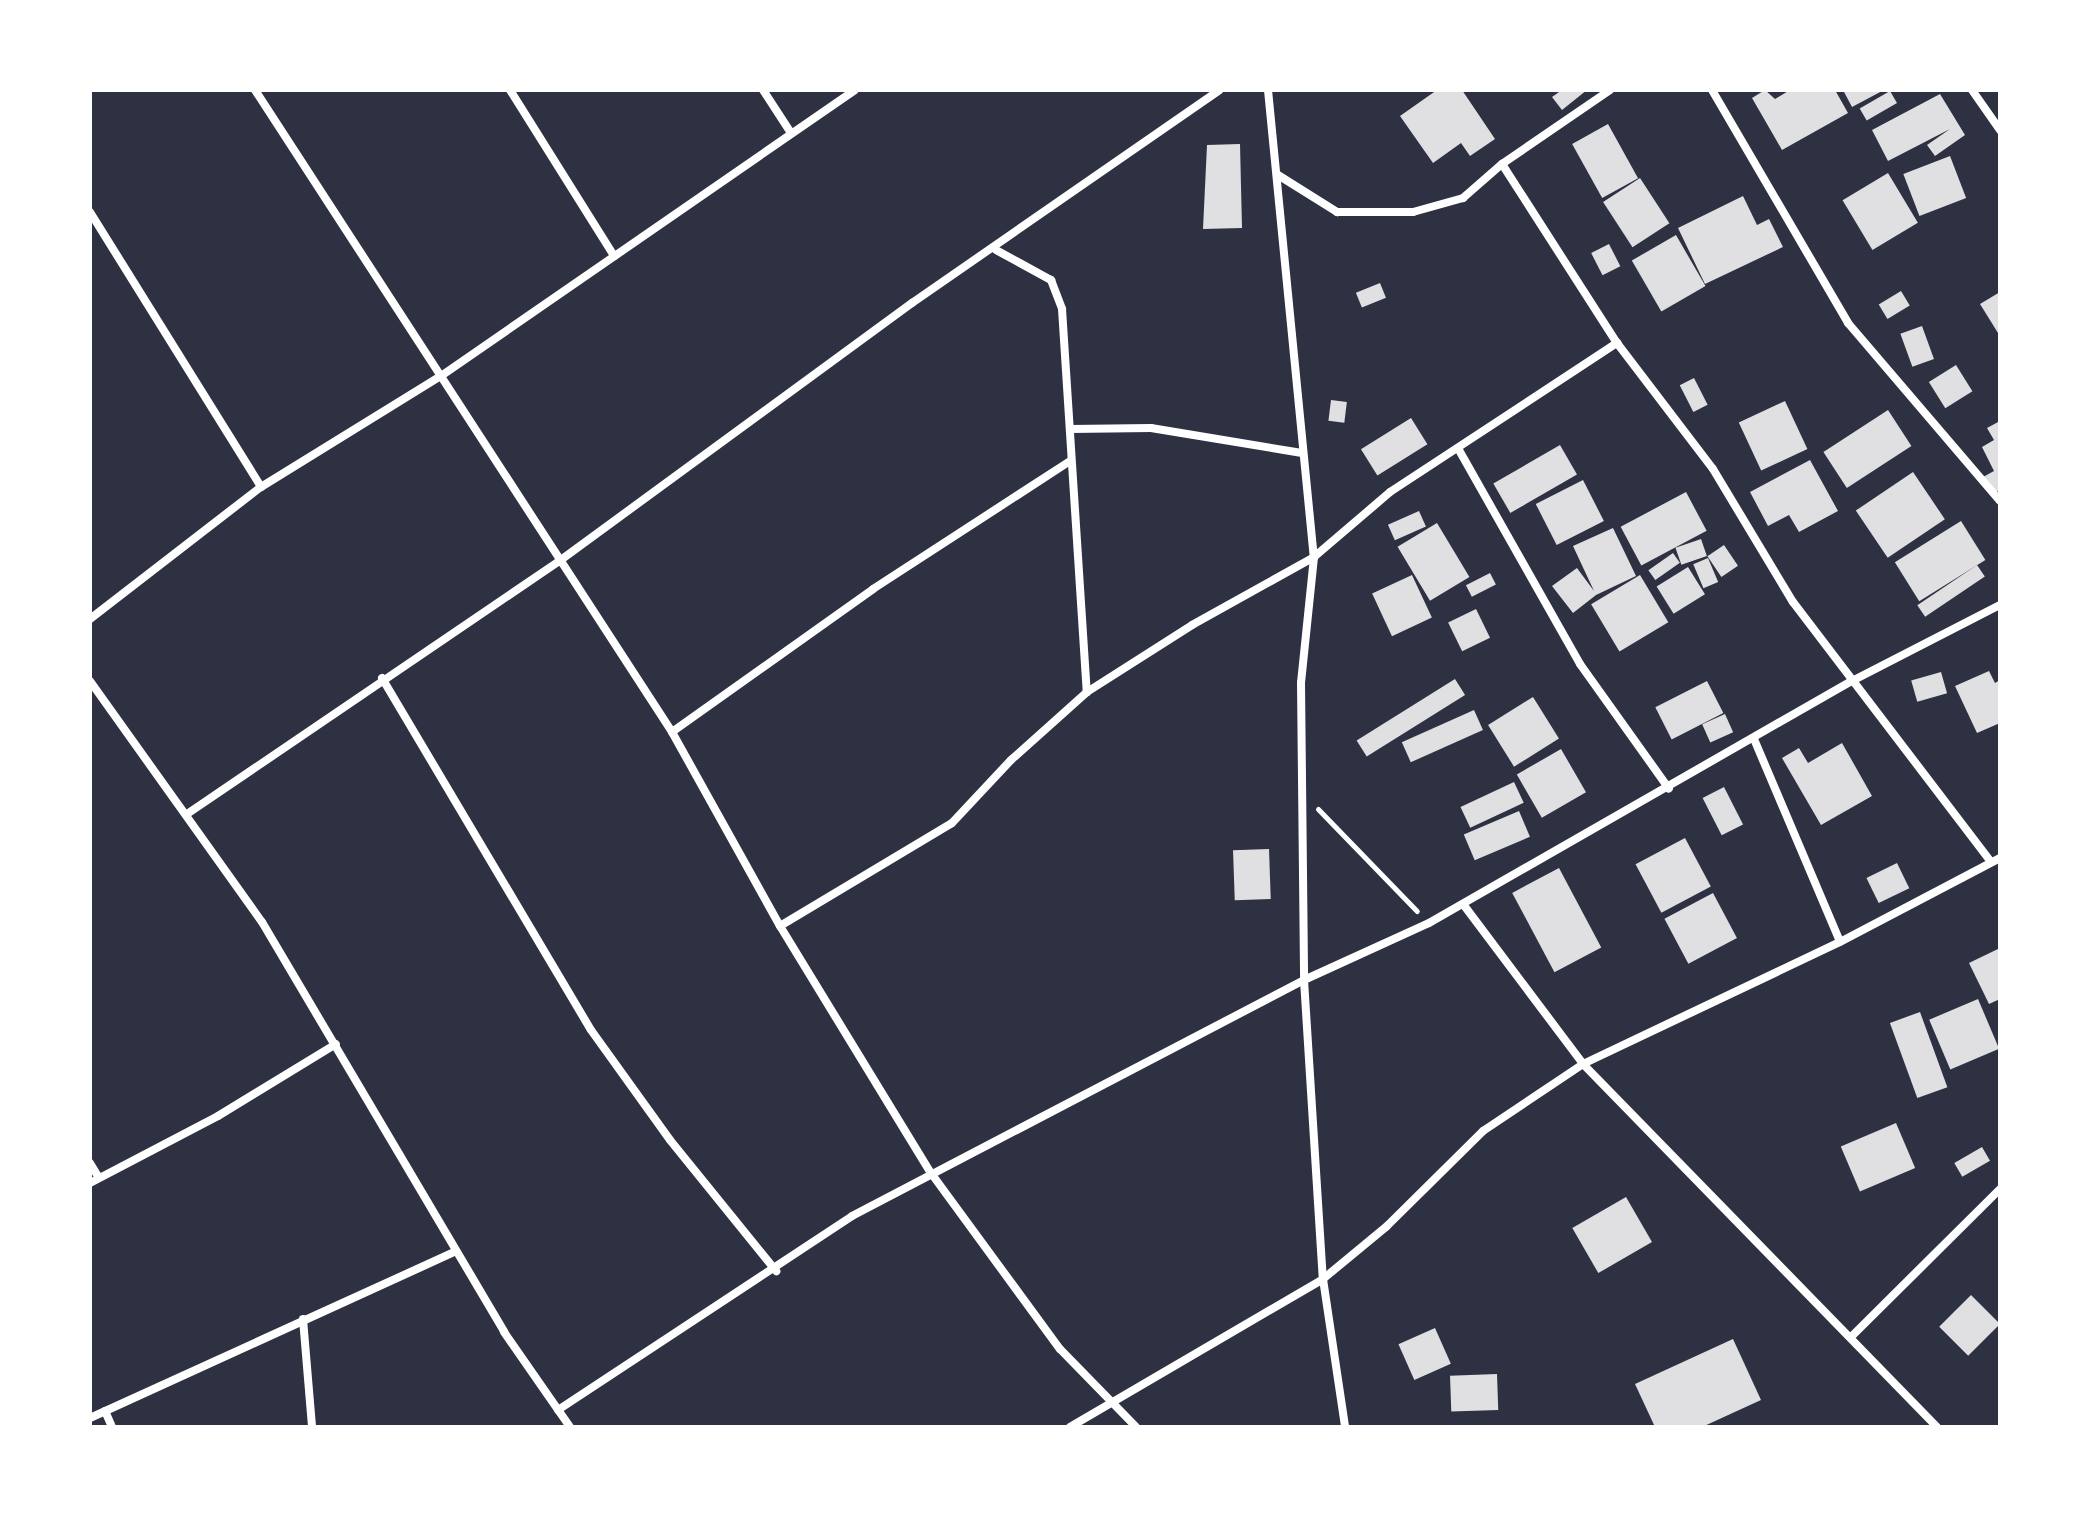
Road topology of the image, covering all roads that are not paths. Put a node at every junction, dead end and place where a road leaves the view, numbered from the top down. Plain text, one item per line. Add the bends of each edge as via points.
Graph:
1 (255, 90) edge
2 (510, 90) edge
3 (763, 90) edge
4 (855, 90) edge
5 (1220, 90) edge
6 (1268, 90) edge
7 (1610, 90) edge
8 (1712, 90) edge
9 (1972, 90) edge
10 (2000, 130) edge
11 (791, 133) junction
12 (1502, 164) junction
13 (1278, 175) junction
14 (90, 212) edge
15 (996, 250) junction
16 (614, 256) junction
17 (1617, 343) junction
18 (441, 376) junction
19 (1070, 429) junction
20 (1459, 450) junction
21 (1302, 453) junction
22 (1070, 461) junction
23 (261, 487) junction
24 (2000, 501) edge
25 (1314, 557) junction
26 (558, 562) junction
27 (2000, 605) edge
28 (90, 619) edge
29 (382, 678) junction
30 (90, 681) edge
31 (1850, 682) junction
32 (1087, 692) junction
33 (672, 732) junction
34 (1754, 739) junction
35 (1669, 789) junction
36 (187, 814) junction
37 (1996, 860) edge
38 (1463, 904) junction
39 (780, 926) junction
40 (1840, 942) junction
41 (1304, 980) junction
42 (336, 1044) junction
43 (1583, 1064) junction
44 (90, 1163) edge
45 (931, 1173) junction
46 (95, 1181) edge
47 (2000, 1189) edge
48 (455, 1252) junction
49 (776, 1271) junction
50 (1323, 1279) junction
51 (303, 1319) junction
52 (1852, 1336) junction
53 (1110, 1401) junction
54 (558, 1410) junction
55 (105, 1411) junction
56 (90, 1418) edge
57 (112, 1427) edge
58 (312, 1427) edge
59 (570, 1427) edge
60 (1070, 1427) edge
61 (1136, 1427) edge
62 (1345, 1427) edge
63 (1937, 1427) edge

1 - 18 street
2 - 16 street
3 - 11 street
4 - 11 street
5 - 15 street
6 - 13 street
7 - 12 street
8 - 24 street via 1848,323
9 - 10 street
11 - 16 street
12 - 13 street via 1463,198 1413,212 1337,212
12 - 17 street
13 - 21 street
14 - 23 street
15 - 19 street via 1044,274 1054,285 1066,341
15 - 26 street via 912,303
16 - 18 street
17 - 20 street
17 - 31 street via 1713,469 1793,602
18 - 23 street
18 - 26 street
19 - 21 street via 1151,428
19 - 22 street
20 - 25 street via 1390,492
20 - 35 street via 1580,664
21 - 25 street
22 - 32 street
22 - 33 street via 873,589
23 - 28 street
25 - 32 street
25 - 41 street via 1301,683
26 - 29 street
26 - 33 street
27 - 31 street
29 - 36 street
29 - 49 street via 591,1030 670,1140
30 - 36 street
31 - 34 street
31 - 37 street
32 - 39 street via 1011,760 952,823
33 - 39 street
34 - 35 street
34 - 40 street
35 - 38 street
36 - 42 street via 262,922
37 - 40 street
38 - 41 street
38 - 43 street
39 - 45 street
40 - 43 street
41 - 45 street
41 - 50 street
42 - 46 street via 218,1116
42 - 48 street
43 - 50 street via 1483,1131 1387,1226
43 - 52 street
44 - 46 street
45 - 49 street via 852,1216
45 - 53 street via 1015,1293
47 - 52 street
48 - 51 street
48 - 54 street
49 - 54 street
50 - 53 street
50 - 62 street
51 - 55 street
51 - 58 street
52 - 63 street
53 - 60 street
53 - 61 street
54 - 59 street
55 - 56 street
55 - 57 street

